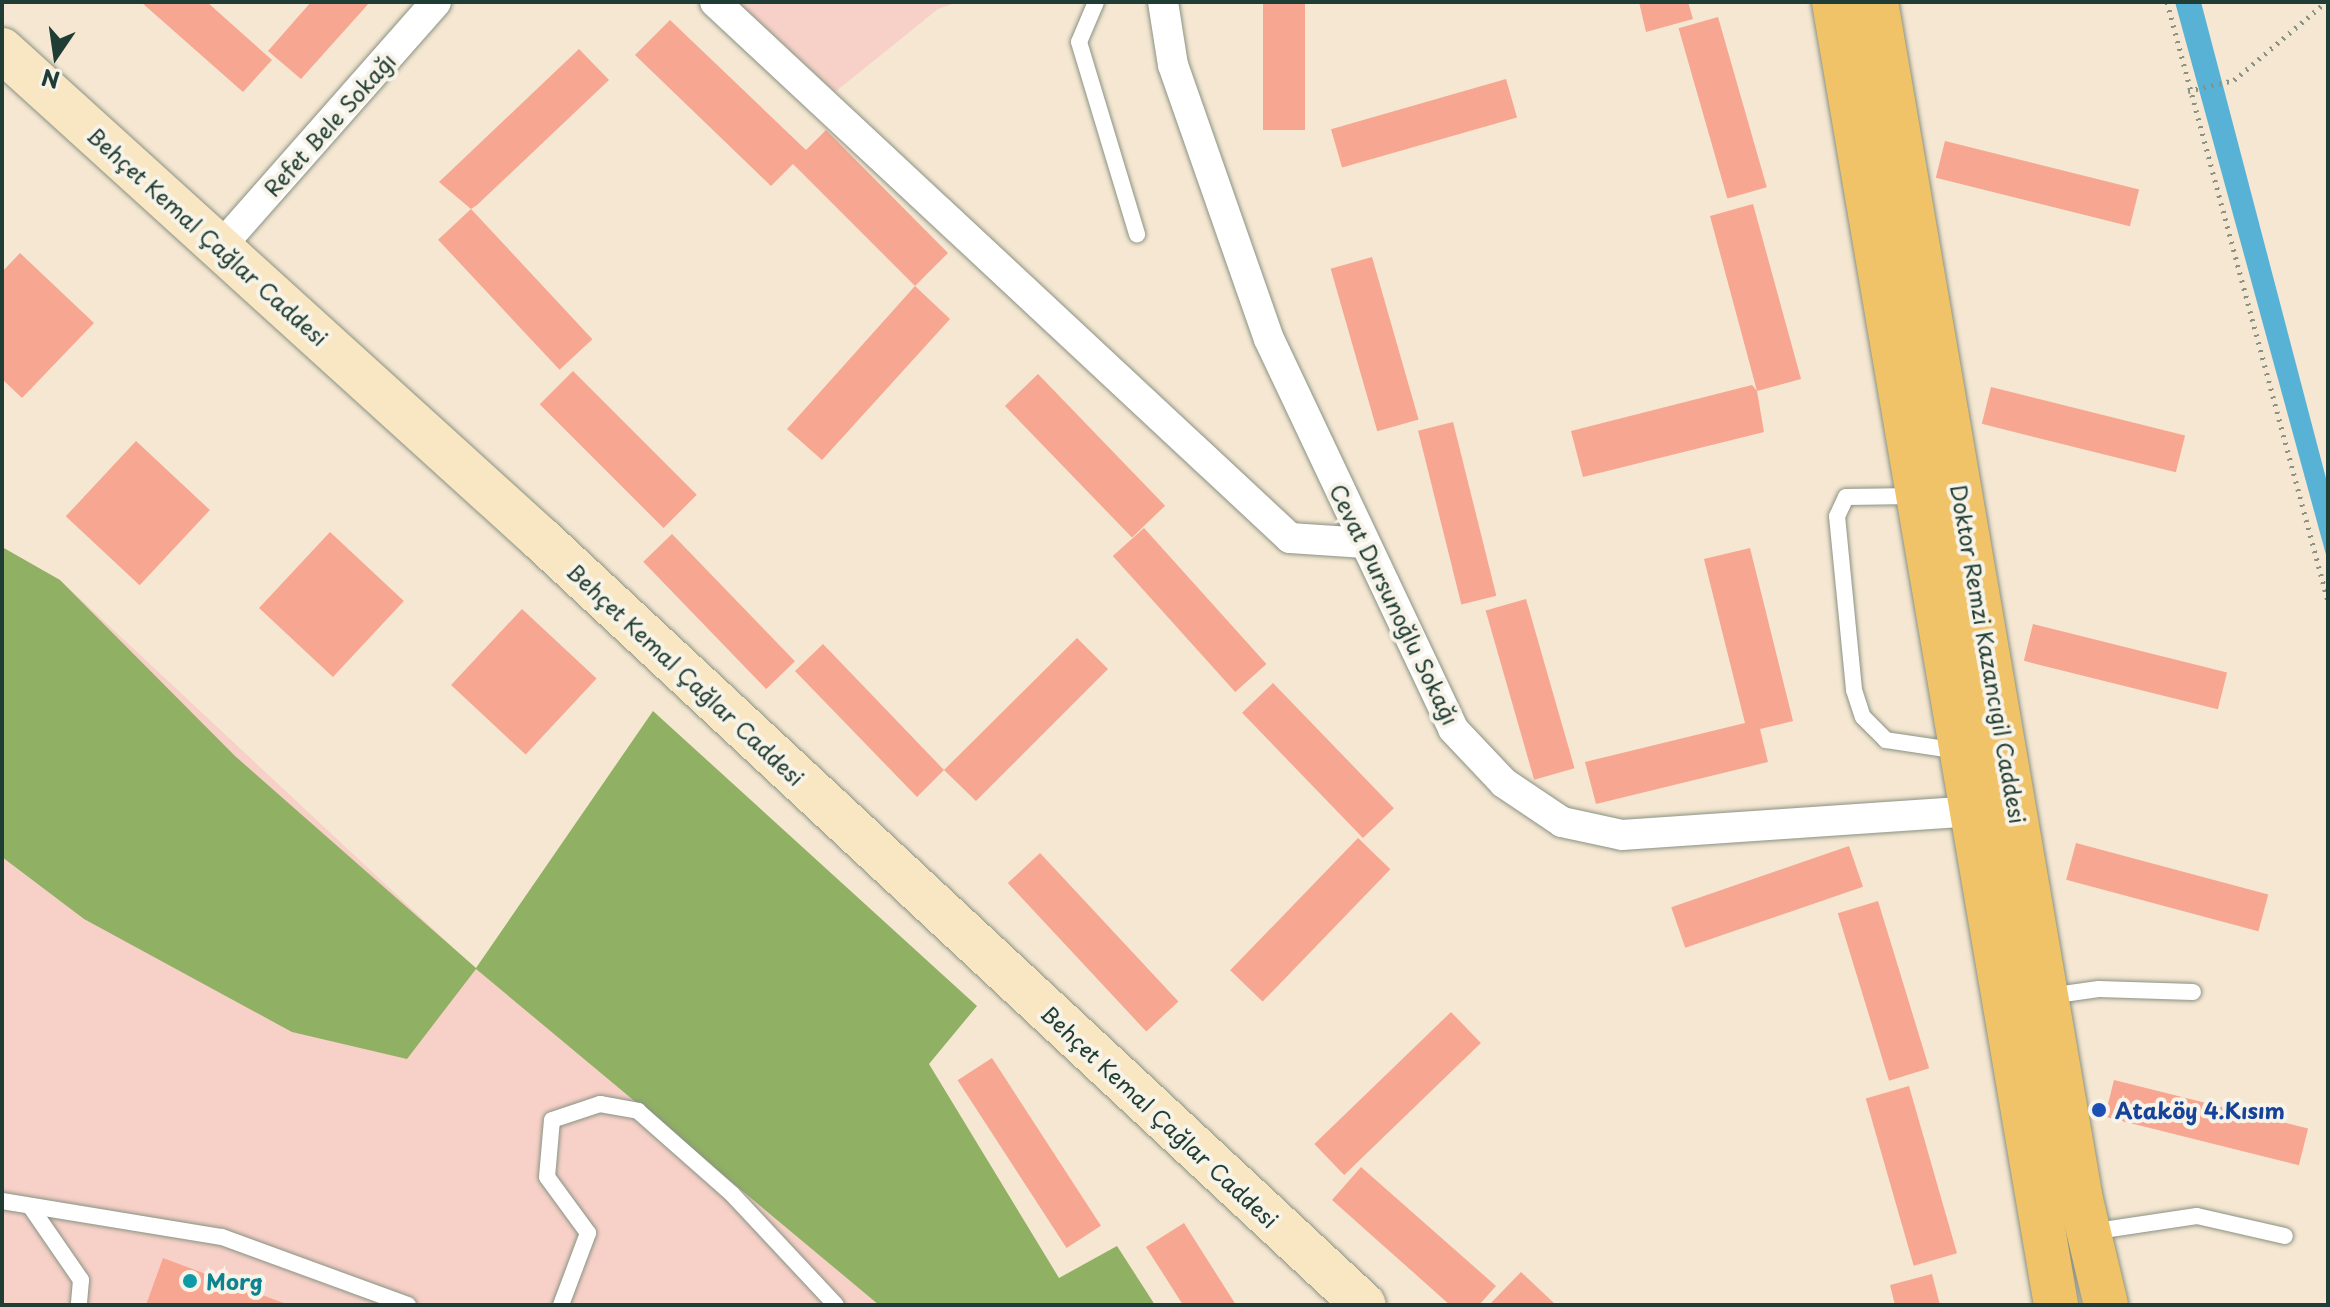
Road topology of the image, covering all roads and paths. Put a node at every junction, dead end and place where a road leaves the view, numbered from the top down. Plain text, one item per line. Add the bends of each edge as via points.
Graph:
1 (436, 2) edge
2 (715, 2) edge
3 (1096, 2) edge
4 (1163, 2) edge
5 (1834, 2) edge
6 (1876, 2) edge
7 (2167, 2) edge
8 (2326, 2) edge
9 (2, 50) edge
10 (2190, 91) junction
11 (1137, 234) dead end
12 (221, 246) junction
13 (1921, 496) junction
14 (1365, 543) junction
15 (2328, 601) edge
16 (1966, 752) junction
17 (1974, 811) junction
18 (2193, 992) dead end
19 (2049, 996) junction
20 (2, 1201) edge
21 (30, 1206) junction
22 (2089, 1233) junction
23 (2285, 1236) dead end
24 (363, 1299) edge
25 (79, 1305) edge
26 (408, 1305) edge
27 (561, 1305) edge
28 (836, 1305) edge
29 (1364, 1305) edge
30 (2056, 1305) edge
31 (2106, 1305) edge

1 - 12 street, Refet Bele Sokağı
2 - 14 street via 1290,538
3 - 11 lane via 1079,42
4 - 14 street, Cevat Dursunoğlu Sokağı via 1173,65 1269,339
5 - 13 main road, Doktor Remzi Kazancıgil Caddesi
6 - 19 main road, Doktor Remzi Kazancıgil Caddesi
7 - 10 path
8 - 10 path via 2229,82
9 - 12 main road, Behçet Kemal Çağlar Caddesi
10 - 15 path
12 - 29 main road, Behçet Kemal Çağlar Caddesi
13 - 16 main road, Doktor Remzi Kazancıgil Caddesi
13 - 16 lane via 1846,497 1840,505 1854,690 1863,717 1886,740
14 - 17 street, Cevat Dursunoğlu Sokağı via 1453,729 1504,783 1562,822 1622,835
16 - 17 main road, Doktor Remzi Kazancıgil Caddesi
17 - 30 main road, Doktor Remzi Kazancıgil Caddesi
18 - 19 lane
19 - 22 main road, Doktor Remzi Kazancıgil Caddesi
20 - 21 lane
21 - 24 lane via 222,1237
21 - 25 lane via 81,1280
22 - 23 lane via 2197,1216
22 - 31 main road, Doktor Remzi Kazancıgil Caddesi
24 - 26 lane
27 - 28 lane via 588,1233 547,1177 552,1120 600,1104 638,1111 732,1194

